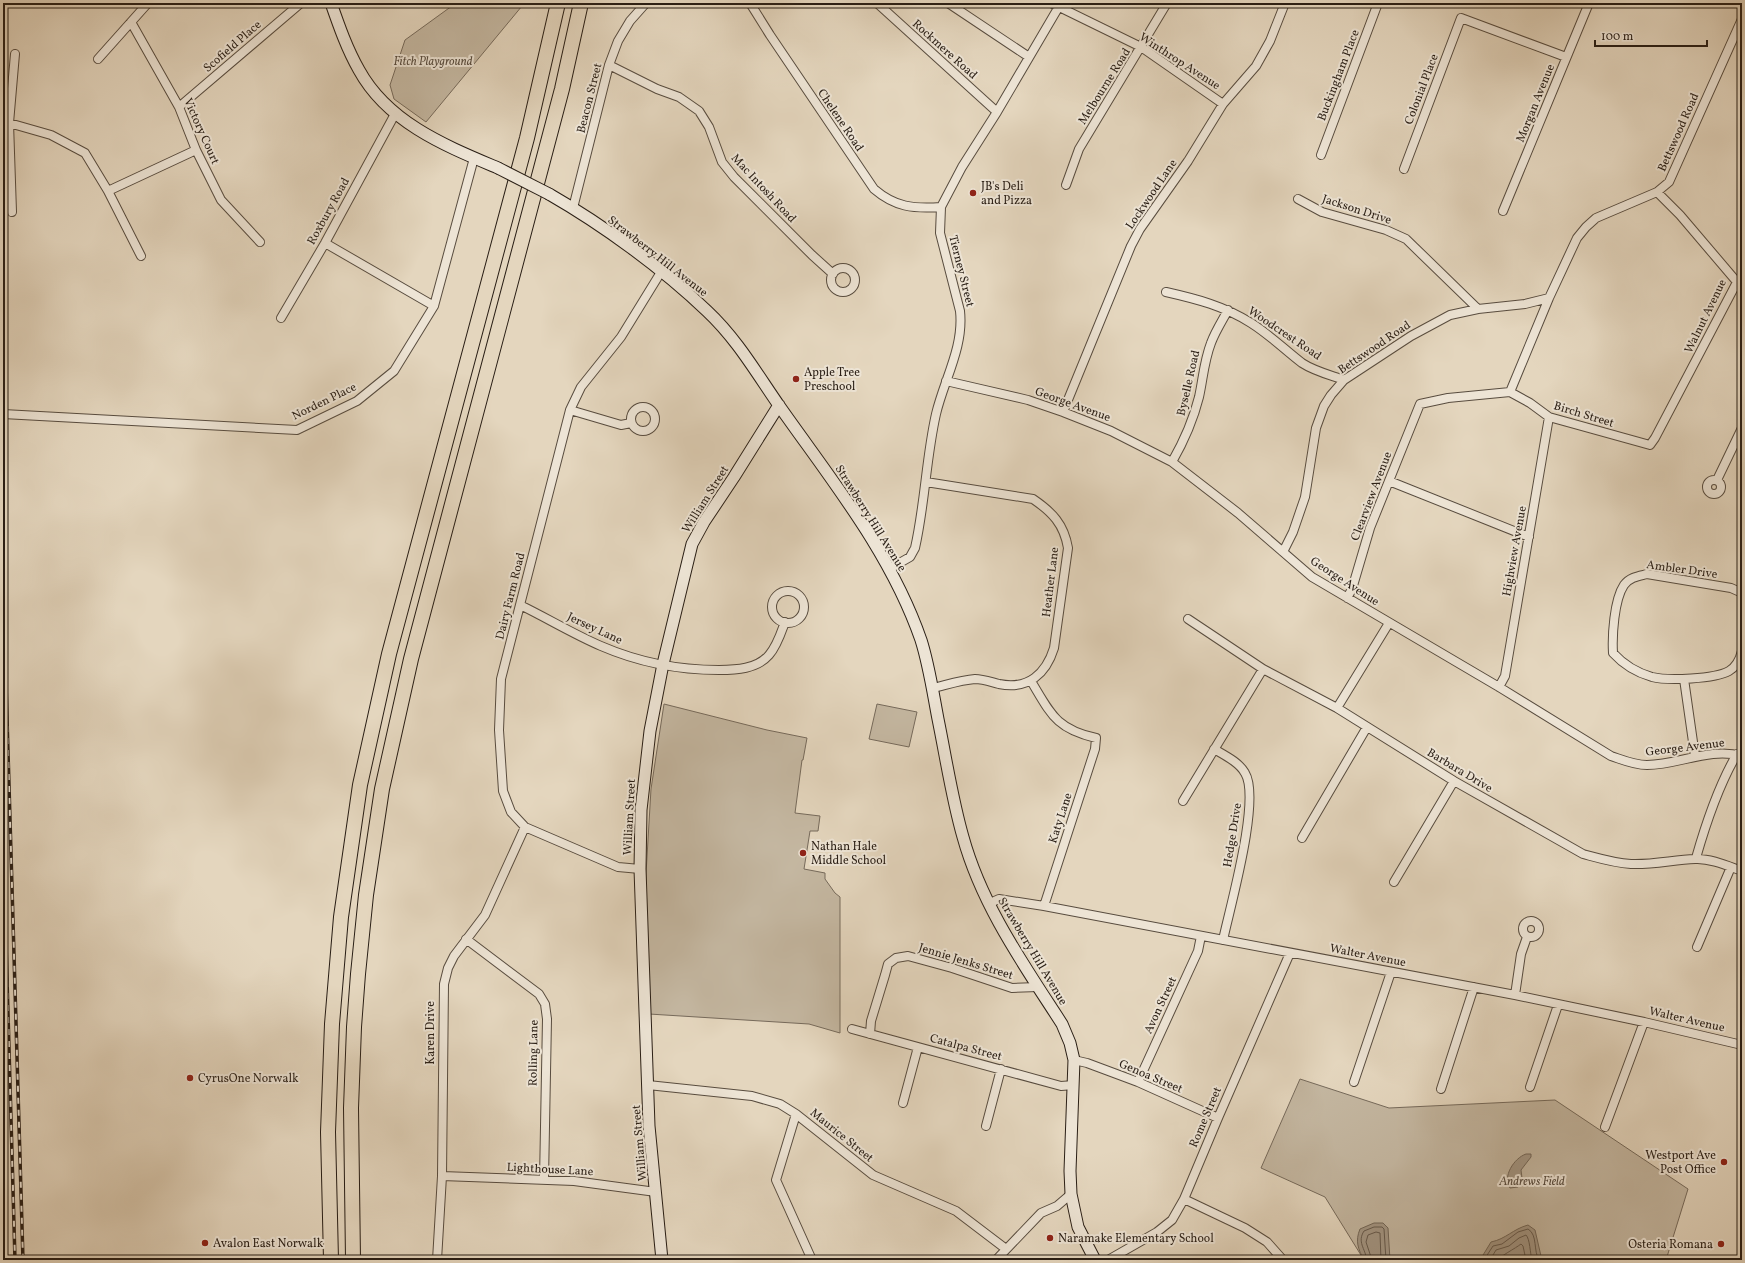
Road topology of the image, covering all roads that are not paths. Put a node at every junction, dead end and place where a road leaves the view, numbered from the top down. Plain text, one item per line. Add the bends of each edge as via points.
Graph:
1 (148, 3) edge
2 (301, 3) edge
3 (331, 3) edge
4 (558, 3) edge
5 (581, 3) edge
6 (646, 3) edge
7 (750, 3) edge
8 (876, 3) edge
9 (948, 3) edge
10 (1051, 3) edge
11 (1167, 3) edge
12 (1286, 3) edge
13 (1378, 3) edge
14 (1589, 3) edge
15 (1060, 5) edge
16 (1742, 19) edge
17 (131, 22) junction
18 (1141, 48) junction
19 (14, 54) dead end
20 (1029, 57) junction
21 (1566, 57) junction
22 (98, 59) dead end
23 (609, 65) junction
24 (1223, 104) junction
25 (179, 107) junction
26 (997, 112) junction
27 (395, 114) junction
28 (6, 123) edge
29 (196, 150) junction
30 (1321, 155) dead end
31 (474, 158) junction
32 (1404, 169) dead end
33 (1066, 185) dead end
34 (108, 191) junction
35 (1657, 192) junction
36 (1298, 199) dead end
37 (941, 207) junction
38 (573, 208) junction
39 (1503, 211) dead end
40 (12, 212) dead end
41 (260, 242) dead end
42 (325, 243) junction
43 (141, 256) dead end
44 (661, 272) junction
45 (833, 274) dead end
46 (1740, 283) edge
47 (1166, 292) dead end
48 (1549, 298) junction
49 (434, 306) junction
50 (1478, 309) junction
51 (1228, 310) junction
52 (281, 318) dead end
53 (1344, 380) junction
54 (946, 381) junction
55 (1510, 392) junction
56 (779, 405) junction
57 (570, 410) junction
58 (1063, 412) junction
59 (3, 414) edge
60 (1549, 417) junction
61 (632, 423) dead end
62 (1742, 428) edge
63 (1650, 445) joint
64 (1172, 462) junction
65 (1717, 480) dead end
66 (1389, 481) junction
67 (926, 482) junction
68 (1529, 537) junction
69 (1283, 552) junction
70 (889, 569) junction
71 (1742, 594) edge
72 (1347, 598) junction
73 (520, 605) junction
74 (1188, 619) dead end
75 (784, 622) dead end
76 (1388, 623) junction
77 (1742, 651) edge
78 (663, 664) junction
79 (1263, 669) junction
80 (1684, 680) junction
81 (1031, 681) junction
82 (933, 688) junction
83 (1499, 688) junction
84 (1337, 708) junction
85 (1368, 727) junction
86 (1214, 749) junction
87 (1739, 755) edge
88 (1695, 756) junction
89 (1454, 781) junction
90 (1183, 801) dead end
91 (525, 827) junction
92 (1302, 838) dead end
93 (1696, 858) junction
94 (1730, 867) junction
95 (640, 869) junction
96 (1742, 871) edge
97 (1394, 882) dead end
98 (990, 903) junction
99 (1044, 906) junction
100 (1201, 936) junction
101 (1527, 937) dead end
102 (466, 940) junction
103 (1223, 940) junction
104 (1697, 947) dead end
105 (1290, 953) junction
106 (1391, 972) junction
107 (1038, 987) junction
108 (1474, 987) junction
109 (1515, 995) junction
110 (1558, 1005) junction
111 (1644, 1022) junction
112 (852, 1029) dead end
113 (870, 1034) junction
114 (1742, 1045) edge
115 (918, 1047) junction
116 (1074, 1060) junction
117 (1001, 1069) junction
118 (1138, 1082) junction
119 (1354, 1082) dead end
120 (648, 1085) junction
121 (1074, 1085) junction
122 (1530, 1087) dead end
123 (1441, 1089) dead end
124 (903, 1104) dead end
125 (796, 1114) junction
126 (1218, 1118) junction
127 (986, 1126) dead end
128 (1605, 1127) dead end
129 (442, 1176) junction
130 (544, 1180) junction
131 (656, 1192) junction
132 (1071, 1194) junction
133 (1184, 1199) junction
134 (1006, 1249) junction
135 (331, 1260) edge
136 (353, 1260) edge
137 (436, 1260) edge
138 (662, 1260) edge
139 (812, 1260) edge
140 (996, 1260) edge
141 (1095, 1260) edge
142 (1108, 1260) edge
143 (1283, 1260) edge

1 - 17 street
2 - 25 street, Scofield Place
3 - 27 main road, Strawberry Hill Avenue via 359,71
4 - 135 highway via 529,131 389,654 360,785 344,891 333,1011 328,1132
5 - 136 highway via 562,89 411,659 382,789 364,908 354,1028 351,1114
6 - 23 street, Beacon Street via 630,21 618,41
7 - 37 street, Chelene Road via 874,189 903,206 921,209
8 - 26 street, Rockmere Road
9 - 20 street
10 - 15 street, Winthrop Avenue
11 - 18 street, Melbourne Road
12 - 24 street, Lockwood Lane via 1256,66
13 - 30 street, Buckingham Place
14 - 21 street, Morgan Avenue
15 - 18 street, Winthrop Avenue
15 - 20 street, Tierney Street
16 - 35 street, Bettswood Road via 1669,182
17 - 22 street
17 - 25 street, Victory Court
18 - 24 street, Winthrop Avenue
18 - 33 street, Melbourne Road via 1079,149
19 - 28 street
20 - 26 street, Tierney Street
21 - 32 street, Colonial Place via 1461,18
21 - 39 street, Morgan Avenue
23 - 38 street, Beacon Street
23 - 45 street, Mac Intosh Road via 679,97 699,111 709,126 722,162 734,177
24 - 58 street, Lockwood Lane via 1131,246
25 - 29 street, Victory Court
26 - 37 street, Tierney Street via 962,167
27 - 31 main road, Strawberry Hill Avenue via 419,131
27 - 42 street, Roxbury Road
28 - 34 street via 50,135 85,153
28 - 40 street
29 - 34 street
29 - 41 street, Victory Court via 221,200
31 - 38 main road, Strawberry Hill Avenue, bridge
31 - 49 street, Norden Place
34 - 43 street
35 - 46 street, Walnut Avenue
35 - 48 street, Bettswood Road via 1596,218 1586,227 1577,238
36 - 50 street, Jackson Drive via 1322,212 1386,230 1406,239
37 - 54 street, Tierney Street via 940,233 962,323
38 - 44 main road, Strawberry Hill Avenue
42 - 49 street
42 - 52 street, Roxbury Road
44 - 56 main road, Strawberry Hill Avenue via 708,312 755,368
44 - 57 street, Dairy Farm Road via 621,337 581,387
46 - 63 street, Walnut Avenue
47 - 51 street, Woodcrest Road
48 - 50 street, Bettswood Road via 1525,304
48 - 55 street, Bettswood Road
49 - 59 street, Norden Place via 394,371 357,401 297,430
50 - 53 street, Bettswood Road via 1450,315 1432,324
51 - 53 street, Woodcrest Road via 1252,324 1303,363
51 - 64 street, Byselle Road via 1211,342 1203,368 1194,417
53 - 69 street, Bettswood Road via 1331,394 1316,428 1305,497
54 - 58 street, George Avenue via 1028,400
54 - 67 street, Tierney Street via 936,415
55 - 60 street, Birch Street
55 - 66 street, Clearview Avenue via 1448,398 1420,404
56 - 70 main road, Strawberry Hill Avenue via 864,527
56 - 78 main road, William Street via 692,544
57 - 61 street via 622,425
57 - 73 street, Dairy Farm Road
58 - 64 street, George Avenue via 1111,431
60 - 63 street, Birch Street
60 - 68 street, Highview Avenue
62 - 65 street
64 - 69 street, George Avenue via 1227,504
66 - 68 street
66 - 72 street, Clearview Avenue via 1370,528
67 - 70 street, Tierney Street via 915,548 906,560
67 - 81 street, Heather Lane via 1033,499 1057,520 1065,534 1068,548 1054,648 1050,661
68 - 83 street, Highview Avenue via 1505,676
69 - 72 street, George Avenue via 1312,577
70 - 82 main road, Strawberry Hill Avenue via 921,641
71 - 80 street, Ambler Drive via 1731,588 1647,574 1635,577 1625,584 1620,595 1612,634 1613,653 1632,668 1653,677
72 - 76 street, George Avenue
73 - 78 street, Jersey Lane via 600,646 631,658
73 - 91 street, Dairy Farm Road via 501,679 499,730 503,791 512,812
74 - 79 street, Barbara Drive
75 - 78 street, Jersey Lane via 769,655 753,666 742,669 694,670
76 - 83 street, George Avenue
76 - 84 street
77 - 80 street, Ambler Drive via 1738,662 1728,671
78 - 95 main road, William Street via 652,716 646,763 641,810
79 - 84 street, Barbara Drive
79 - 86 street
80 - 88 street
81 - 82 street via 1008,685 974,679
81 - 99 street, Katy Lane via 1062,725 1077,733 1096,738 1096,749
82 - 98 main road, Strawberry Hill Avenue via 963,836 972,866
83 - 88 street, George Avenue via 1611,756 1630,763 1648,765
84 - 85 street, Barbara Drive
85 - 89 street, Barbara Drive
85 - 92 street
86 - 90 street
86 - 103 street, Hedge Drive via 1242,768 1249,782 1249,813 1244,846
87 - 88 street, George Avenue via 1725,753
87 - 93 street via 1727,771
89 - 93 street, Barbara Drive via 1583,854 1631,864 1664,863
89 - 97 street
91 - 95 street, Dairy Farm Road via 618,867
91 - 102 street, Karen Drive via 485,915
93 - 94 street, Barbara Drive
94 - 96 street, Barbara Drive
94 - 104 street
95 - 120 main road, William Street
98 - 99 street, Walter Avenue via 999,899
98 - 107 main road, Strawberry Hill Avenue via 996,919
99 - 100 street, Walter Avenue
100 - 103 street, Walter Avenue
100 - 118 street, Avon Street via 1198,951
101 - 109 street via 1521,954
102 - 129 street, Karen Drive via 451,962 444,984
102 - 130 street, Rolling Lane via 539,994 545,1004 547,1019
103 - 105 street, Walter Avenue
105 - 106 street, Walter Avenue
105 - 126 street, Rome Street
106 - 108 street, Walter Avenue
106 - 119 street
107 - 113 street, Jennie Jenks Street via 1012,988 908,956 896,958 888,964 871,1021
107 - 116 main road, Strawberry Hill Avenue via 1062,1024
108 - 109 street, Walter Avenue
108 - 123 street
109 - 110 street, Walter Avenue
110 - 111 street, Walter Avenue
110 - 122 street
111 - 114 street, Walter Avenue
111 - 128 street
112 - 113 street, Catalpa Street
113 - 115 street, Catalpa Street
115 - 117 street, Catalpa Street
115 - 124 street
116 - 118 street, Genoa Street
116 - 121 main road, Strawberry Hill Avenue
117 - 121 street, Catalpa Street via 1061,1086
117 - 127 street
118 - 126 street, Genoa Street
120 - 125 street, Maurice Street via 758,1097 780,1104
120 - 131 main road, William Street
121 - 132 main road, Strawberry Hill Avenue
125 - 134 street, Maurice Street via 872,1175 956,1211
125 - 139 street via 776,1180
126 - 133 street, Rome Street
129 - 130 street, Lighthouse Lane
129 - 137 street, Karen Drive
130 - 131 street, Lighthouse Lane via 574,1181
131 - 138 main road, William Street
132 - 134 street via 1058,1206 1041,1213
132 - 141 main road, Strawberry Hill Avenue via 1078,1227
133 - 142 street, Rome Street via 1172,1220 1157,1232
133 - 143 street via 1245,1228 1267,1242
134 - 140 street

